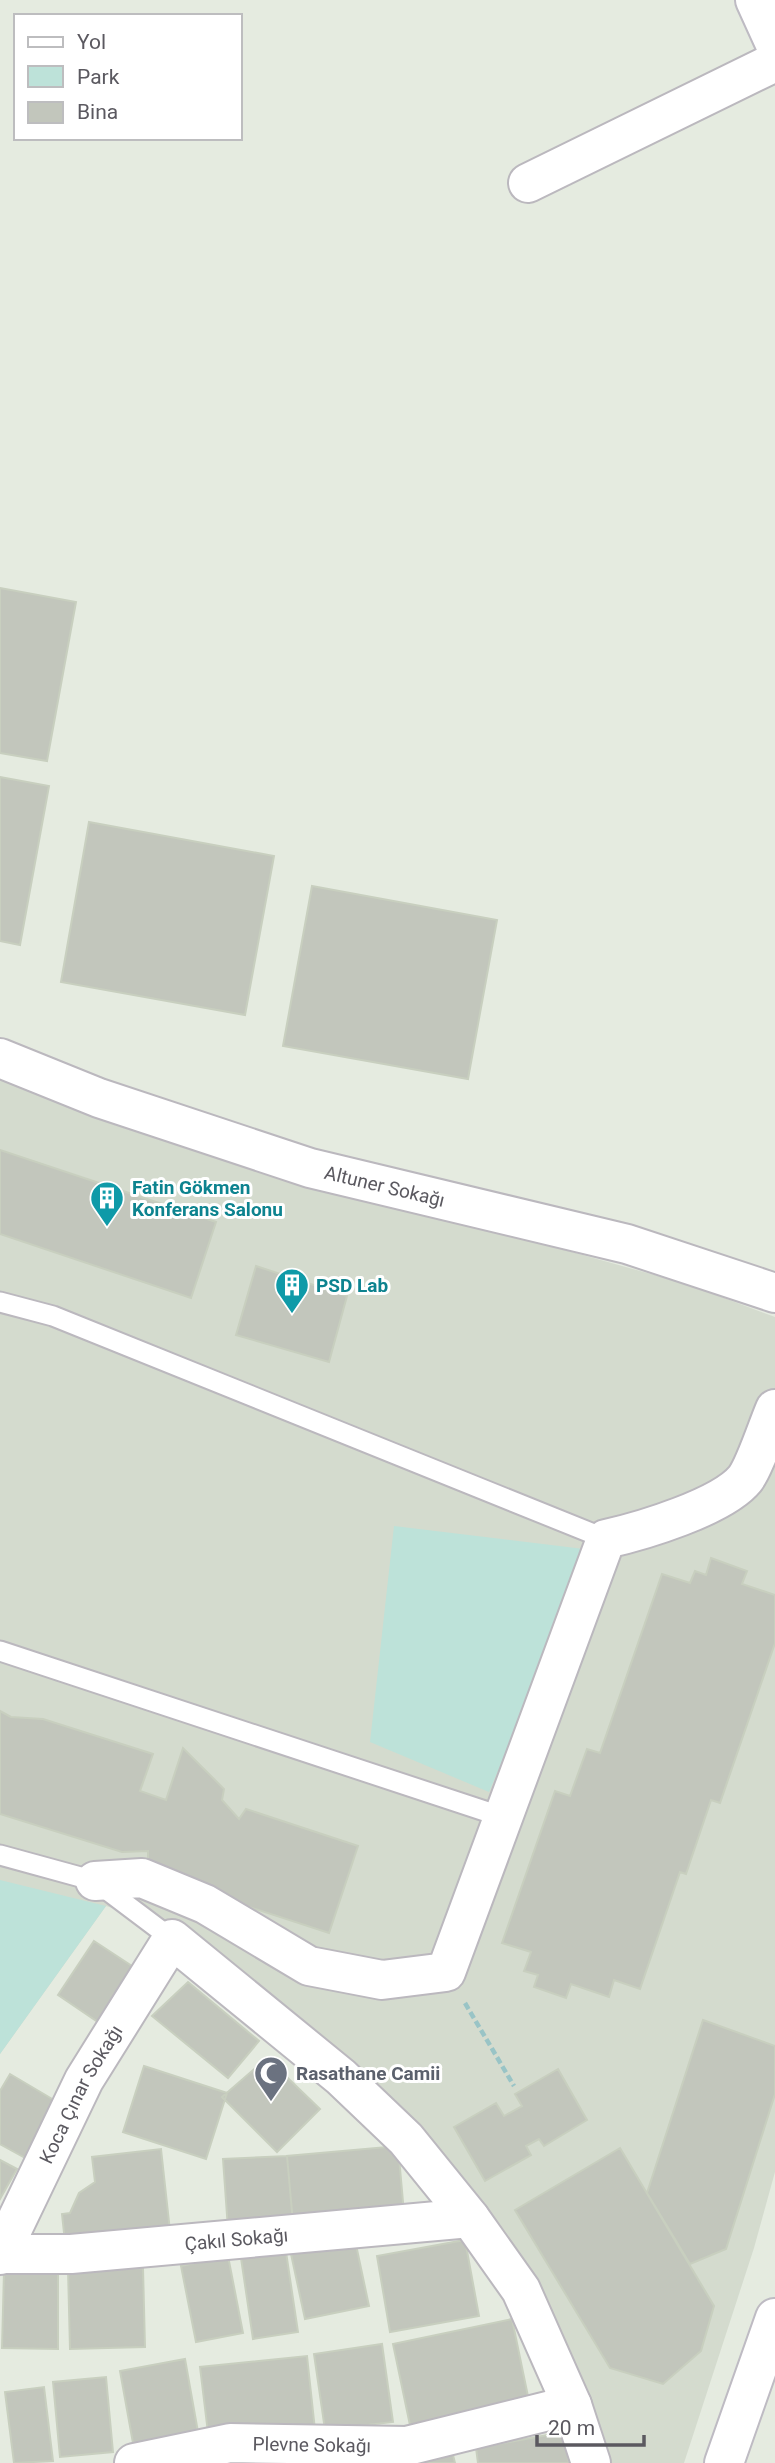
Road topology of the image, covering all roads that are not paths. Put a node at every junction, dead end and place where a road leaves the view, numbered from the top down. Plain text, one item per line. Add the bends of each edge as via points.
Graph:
1 (755, 0) edge
2 (775, 44) edge
3 (775, 62) edge
4 (528, 183) dead end
5 (0, 1058) edge
6 (775, 1293) edge
7 (0, 1302) edge
8 (775, 1409) edge
9 (606, 1539) junction
10 (0, 1651) edge
11 (503, 1817) junction
12 (0, 1855) edge
13 (95, 1881) junction
14 (172, 1939) junction
15 (470, 2218) junction
16 (1, 2254) edge
17 (775, 2321) edge
18 (572, 2405) junction
19 (758, 2413) edge
20 (134, 2463) edge
21 (591, 2463) edge
22 (724, 2463) edge

1 - 2 street
3 - 4 street
5 - 6 street, Altuner Sokağı via 99,1098 310,1168 627,1244
7 - 9 lane via 53,1316
8 - 9 street via 745,1479 714,1501 647,1530
9 - 11 street
10 - 11 lane
11 - 13 street via 446,1972 382,1980 309,1966 205,1904 142,1878
12 - 13 lane
13 - 14 lane
14 - 15 street via 341,2077 406,2139
14 - 16 street, Koca Çınar Sokağı via 84,2080
15 - 16 street, Çakıl Sokağı via 71,2253
15 - 18 street via 521,2290
17 - 19 street
18 - 20 street, Plevne Sokağı via 407,2446 230,2443
18 - 21 street
19 - 22 street

